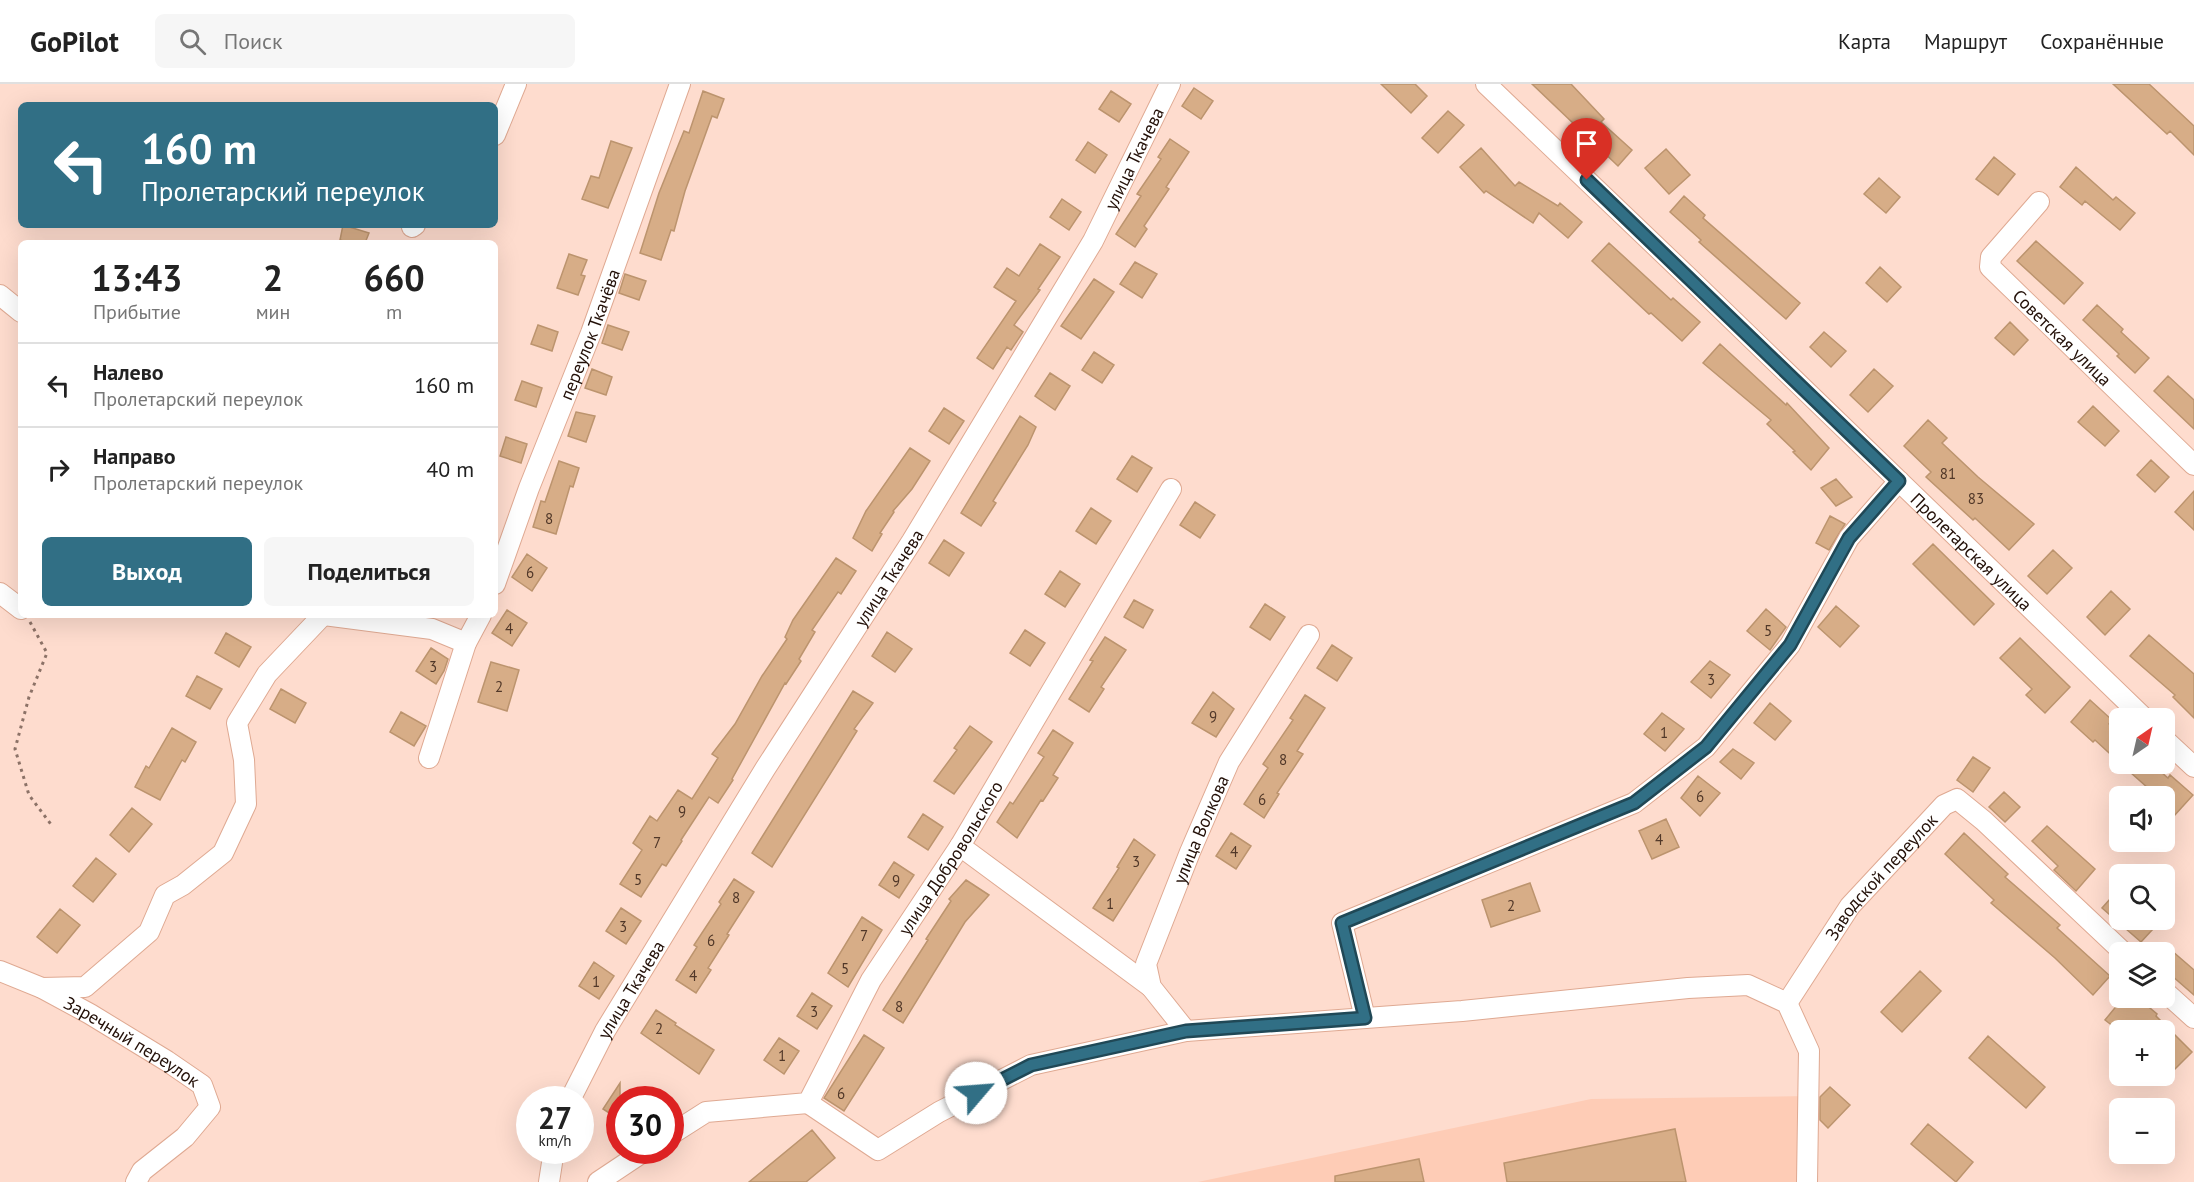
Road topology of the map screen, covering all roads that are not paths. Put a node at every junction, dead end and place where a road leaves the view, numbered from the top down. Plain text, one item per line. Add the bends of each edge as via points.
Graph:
1 (516, 84) edge
2 (680, 84) edge
3 (1170, 84) edge
4 (1486, 84) edge
5 (498, 128) edge
6 (2039, 202) dead end
7 (0, 295) edge
8 (18, 310) edge
9 (2194, 465) edge
10 (1899, 481) junction
11 (1171, 489) dead end
12 (498, 576) edge
13 (0, 593) edge
14 (18, 607) edge
15 (320, 618) edge
16 (346, 618) edge
17 (479, 618) edge
18 (1309, 635) dead end
19 (466, 644) junction
20 (2134, 708) edge
21 (2175, 749) edge
22 (429, 758) dead end
23 (2194, 767) edge
24 (960, 846) junction
25 (2112, 942) edge
26 (0, 971) edge
27 (1151, 987) junction
28 (42, 988) junction
29 (2175, 1001) edge
30 (1787, 1004) junction
31 (1365, 1018) junction
32 (2194, 1018) edge
33 (1186, 1031) junction
34 (576, 1086) edge
35 (808, 1103) junction
36 (684, 1126) edge
37 (552, 1164) edge
38 (625, 1164) edge
39 (136, 1182) edge
40 (549, 1182) edge
41 (597, 1182) edge
42 (1807, 1182) edge

1 - 5 street
2 - 12 street, переулок Ткачёва
3 - 34 street, улица Ткачева via 1093,242 912,541 758,779
4 - 10 street, Пролетарская улица
6 - 9 street, Советская улица via 1991,257 1990,267
7 - 8 street
10 - 20 street, Пролетарская улица
10 - 31 street via 1849,538 1790,645 1706,747 1634,803 1342,923
11 - 24 street, улица Добровольского
13 - 14 street
15 - 28 street via 267,674 237,723 246,804 223,853 165,895 149,932 85,987
16 - 19 street via 432,629
17 - 19 street
18 - 27 street, улица Волкова via 1229,762 1146,963
19 - 22 street
21 - 23 street
24 - 27 street
24 - 35 street, улица Добровольского via 871,980
25 - 30 street, Заводской переулок via 1957,799 1944,805 1850,906
26 - 28 street
27 - 33 street
28 - 39 street, Заречный переулок via 99,1019 202,1085 210,1107 185,1137 142,1171
29 - 32 street
30 - 31 street via 1748,985
30 - 42 street via 1809,1051
31 - 33 street
33 - 35 street via 1031,1065 939,1112 878,1150
35 - 36 street via 706,1112
37 - 40 street
38 - 41 street

